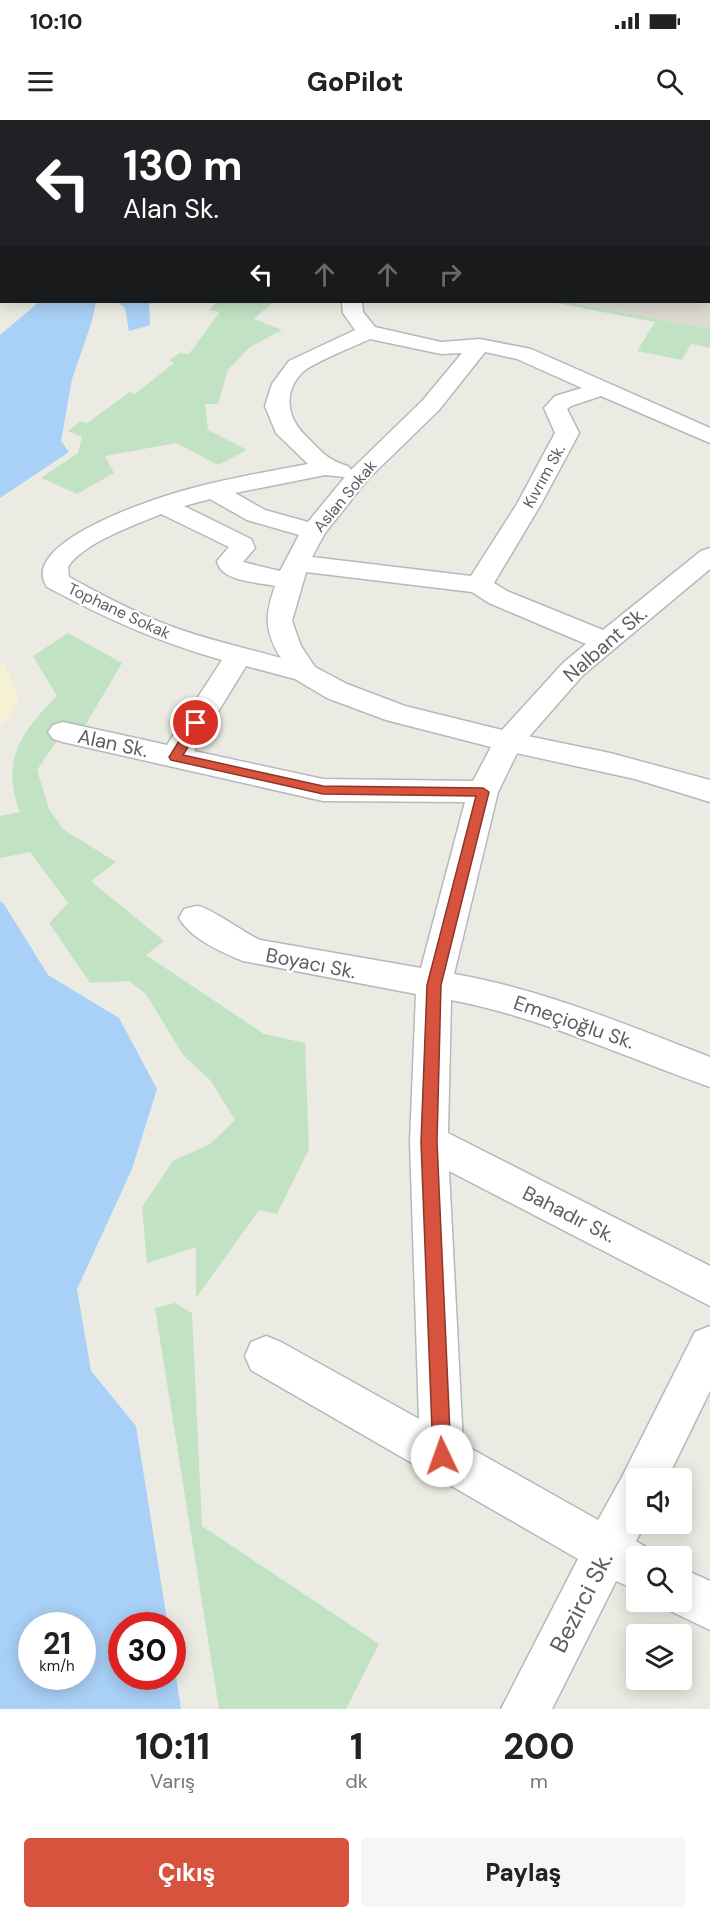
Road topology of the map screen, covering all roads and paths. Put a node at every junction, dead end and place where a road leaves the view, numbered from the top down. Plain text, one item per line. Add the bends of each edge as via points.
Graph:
1 (352, 303) edge
2 (368, 332) junction
3 (480, 345) junction
4 (601, 389) junction
5 (710, 435) edge
6 (325, 468) junction
7 (360, 474) junction
8 (214, 491) junction
9 (162, 505) junction
10 (314, 531) junction
11 (707, 562) edge
12 (293, 572) junction
13 (479, 585) junction
14 (604, 641) junction
15 (239, 655) junction
16 (305, 673) junction
17 (63, 732) dead end
18 (508, 742) junction
19 (175, 757) junction
20 (710, 791) edge
21 (483, 792) junction
22 (196, 918) dead end
23 (434, 985) junction
24 (710, 1072) edge
25 (429, 1142) junction
26 (710, 1287) edge
27 (710, 1346) edge
28 (266, 1356) dead end
29 (442, 1456) junction
30 (649, 1468) edge
31 (628, 1534) edge
32 (622, 1560) edge
33 (692, 1597) edge
34 (710, 1606) edge
35 (526, 1709) edge

1 - 2 street via 353,314
2 - 3 street via 441,348
2 - 6 street via 297,366 283,384 276,406 284,428
3 - 4 street via 523,354
3 - 7 street, Aslan Sokak via 431,405
4 - 5 street
4 - 13 street, Kıvrım Sk. via 564,401 555,408 567,433
6 - 7 street
6 - 8 street, Tophane Sokak
7 - 10 street, Aslan Sokak
8 - 9 street, Tophane Sokak
8 - 10 street via 256,515
9 - 12 street via 242,544 230,561 238,570
9 - 15 street, Tophane Sokak via 87,538 62,555 55,567 56,581 156,630
10 - 12 street, Aslan Sokak
11 - 14 street, Nalbant Sk.
12 - 13 street
12 - 16 street, Aslan Sokak via 279,621 287,646
13 - 14 street via 498,597
14 - 18 street, Nalbant Sk. via 573,669
15 - 16 street, Tophane Sokak
15 - 19 street
16 - 18 street via 337,691 396,713
17 - 19 street, Alan Sk.
18 - 20 street via 591,757
18 - 21 street, Nalbant Sk.
19 - 21 street, Alan Sk. via 323,790
21 - 23 street, Nalbant Sk.
22 - 23 street, Boyacı Sk. via 255,952
23 - 24 street, Emeçioğlu Sk. via 492,994
23 - 25 street, Nalbant Sk.
25 - 26 street, Bahadır Sk.
25 - 29 street, Nalbant Sk.
27 - 30 street
28 - 29 street
29 - 32 street
31 - 32 street, Bezirci Sk.
32 - 35 street, Bezirci Sk.
33 - 34 street

